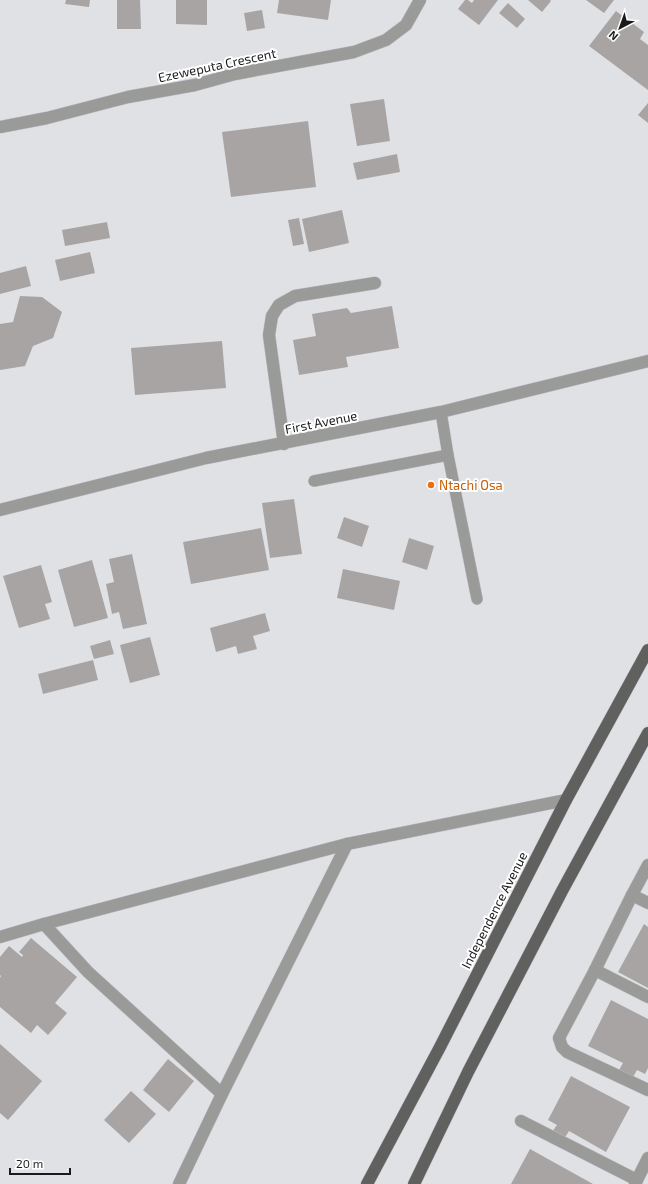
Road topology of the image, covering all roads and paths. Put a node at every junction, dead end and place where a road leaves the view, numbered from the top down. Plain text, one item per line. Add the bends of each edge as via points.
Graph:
1 (420, 0) edge
2 (0, 127) edge
3 (375, 283) dead end
4 (648, 361) edge
5 (441, 412) junction
6 (284, 444) junction
7 (448, 455) junction
8 (314, 481) dead end
9 (0, 510) edge
10 (477, 598) dead end
11 (648, 650) edge
12 (648, 733) edge
13 (566, 800) junction
14 (348, 844) junction
15 (648, 865) edge
16 (632, 895) junction
17 (648, 904) edge
18 (44, 924) junction
19 (0, 937) edge
20 (595, 970) junction
21 (648, 997) edge
22 (648, 1090) edge
23 (222, 1094) junction
24 (521, 1121) dead end
25 (648, 1158) edge
26 (636, 1182) edge
27 (180, 1184) edge
28 (367, 1184) edge
29 (414, 1184) edge

1 - 2 street, Ezeweputa Crescent via 406,25 386,40 354,52 235,74
3 - 6 street via 295,296 279,305 272,316 269,335
4 - 5 street, First Avenue
5 - 6 street, First Avenue
5 - 7 lane
6 - 9 street, First Avenue via 206,458
7 - 8 lane
7 - 10 lane
11 - 13 main road, Independence Avenue
12 - 29 main road via 468,1072
13 - 14 street
13 - 28 main road, Independence Avenue
14 - 18 street
14 - 23 street
15 - 16 street
16 - 17 street
16 - 20 street
18 - 19 street
18 - 23 street via 88,972
20 - 21 street
20 - 22 street via 558,1038 567,1052
23 - 27 street
24 - 26 street
25 - 26 street

